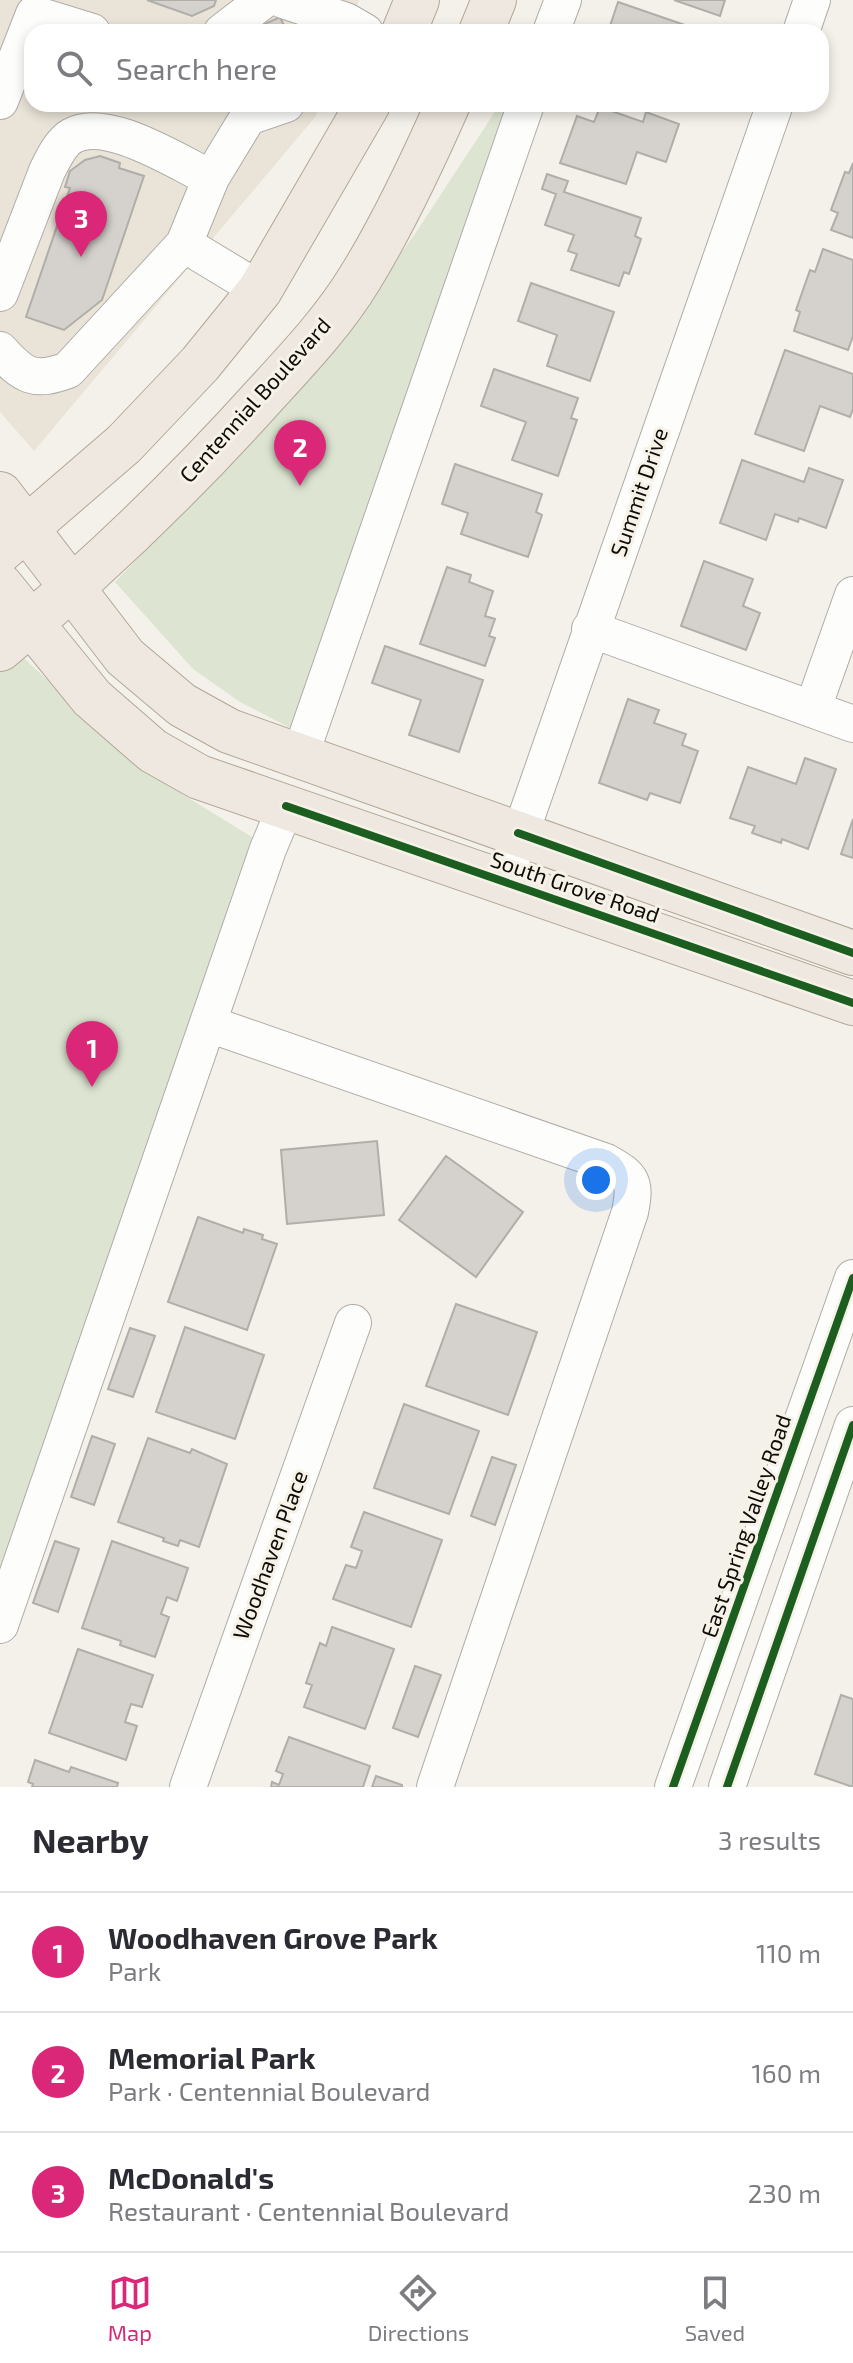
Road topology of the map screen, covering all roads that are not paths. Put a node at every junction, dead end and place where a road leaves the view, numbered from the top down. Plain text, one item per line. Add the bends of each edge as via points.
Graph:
1 (264, 0) edge
2 (283, 0) edge
3 (417, 0) edge
4 (494, 0) edge
5 (563, 0) edge
6 (812, 0) edge
7 (36, 7) edge
8 (351, 21) edge
9 (74, 24) edge
10 (232, 24) edge
11 (407, 24) edge
12 (484, 24) edge
13 (554, 24) edge
14 (804, 24) edge
15 (24, 38) edge
16 (0, 101) edge
17 (240, 112) edge
18 (363, 112) edge
19 (445, 112) edge
20 (523, 112) edge
21 (772, 112) edge
22 (211, 178) junction
23 (184, 244) junction
24 (260, 290) junction
25 (0, 293) edge
26 (0, 350) edge
27 (8, 524) edge
28 (0, 585) edge
29 (71, 587) junction
30 (853, 595) edge
31 (590, 629) junction
32 (16, 636) edge
33 (813, 708) junction
34 (853, 724) edge
35 (300, 756) junction
36 (286, 806) junction
37 (518, 833) junction
38 (504, 881) junction
39 (853, 953) edge
40 (853, 1003) edge
41 (209, 1024) junction
42 (853, 1278) edge
43 (353, 1323) dead end
44 (853, 1425) edge
45 (0, 1625) edge
46 (188, 1787) edge
47 (435, 1787) edge
48 (673, 1787) edge
49 (727, 1787) edge

1 - 10 street
2 - 8 street
3 - 11 main road
4 - 12 main road
5 - 13 street
6 - 14 street
7 - 9 street
15 - 16 street
17 - 22 street
18 - 24 main road
19 - 29 main road, Centennial Boulevard via 360,279 313,342 214,451
20 - 35 street
21 - 31 street, Summit Drive
22 - 23 street
22 - 25 street via 102,130 71,136 47,171
23 - 24 street
23 - 26 street via 68,370 35,377 18,371
24 - 27 main road via 200,364 124,444
27 - 29 main road, South Grove Road
28 - 32 main road, South Grove Road
29 - 32 main road, Centennial Boulevard
29 - 35 main road, South Grove Road via 125,657 182,705 229,731
30 - 33 street
31 - 33 street
31 - 37 street, Summit Drive
32 - 36 main road, South Grove Road via 153,751 199,777
33 - 34 street
35 - 37 main road, South Grove Road
36 - 38 main road, South Grove Road
36 - 41 street
37 - 38 street, Summit Drive
37 - 39 main road, South Grove Road
38 - 40 main road, South Grove Road
41 - 45 street
41 - 47 street via 606,1162 629,1177 635,1190
42 - 48 street, East Spring Valley Road
43 - 46 street, Woodhaven Place
44 - 49 street

